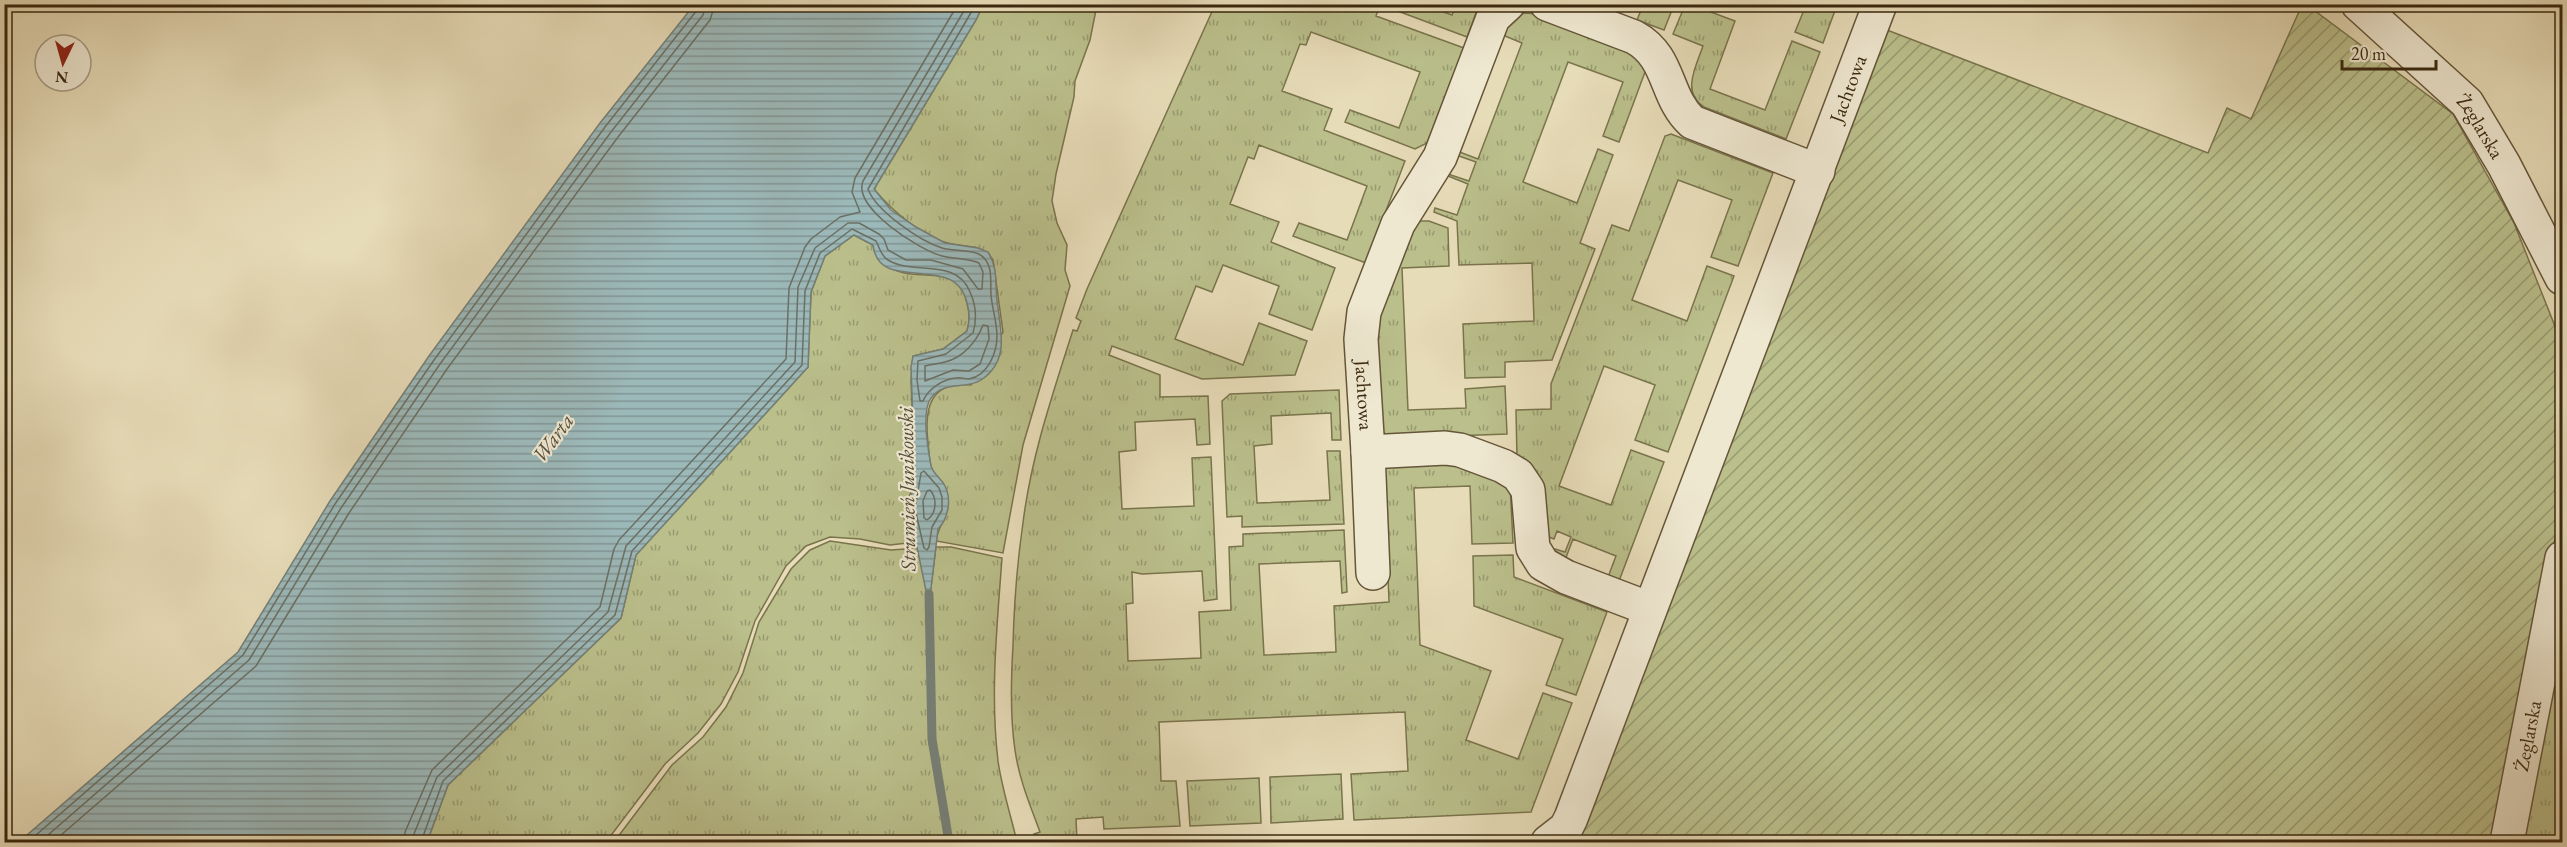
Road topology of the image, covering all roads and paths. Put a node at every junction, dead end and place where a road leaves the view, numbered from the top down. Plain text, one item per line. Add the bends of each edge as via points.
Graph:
1 (1508, 4) edge
2 (1880, 4) edge
3 (2358, 4) edge
4 (1558, 6) edge
5 (1818, 171) junction
6 (2562, 278) edge
7 (1368, 452) junction
8 (2562, 558) edge
9 (1373, 573) dead end
10 (1650, 609) junction
11 (1548, 843) edge
12 (2507, 843) edge

1 - 7 street, Jachtowa via 1493,18 1440,157 1398,225 1364,312 1361,339
2 - 5 street, Jachtowa
3 - 6 street, Żeglarska via 2467,103
4 - 5 street via 1647,44 1664,68 1682,113 1692,122
5 - 10 street, Jachtowa
7 - 9 street
7 - 10 street, Jachtowa via 1445,448 1503,466 1518,475 1528,490 1533,548 1543,564 1566,577
8 - 12 street, Żeglarska
10 - 11 street, Jachtowa via 1571,818 1566,828

